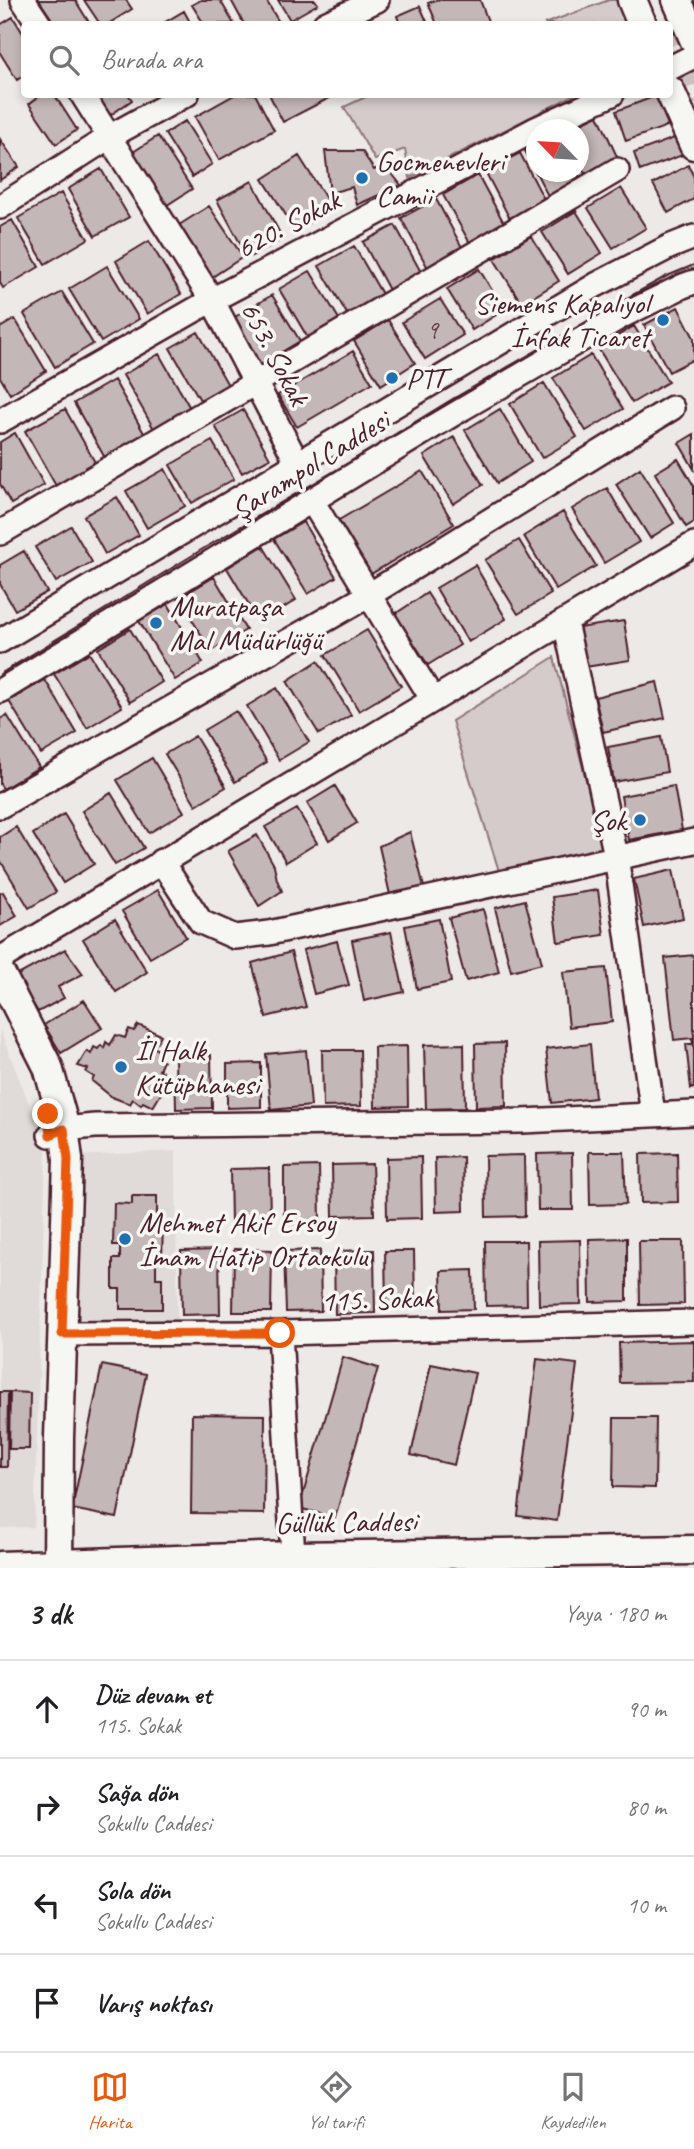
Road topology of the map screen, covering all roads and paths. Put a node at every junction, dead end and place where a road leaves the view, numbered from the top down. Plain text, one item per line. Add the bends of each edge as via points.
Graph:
1 (23, 0) edge
2 (377, 0) edge
3 (632, 0) edge
4 (659, 10) edge
5 (37, 21) edge
6 (332, 21) edge
7 (673, 22) edge
8 (694, 39) edge
9 (694, 56) edge
10 (673, 66) edge
11 (85, 98) edge
12 (180, 98) edge
13 (604, 98) edge
14 (685, 102) edge
15 (109, 137) junction
16 (694, 145) edge
17 (617, 170) dead end
18 (0, 207) edge
19 (694, 237) edge
20 (694, 282) edge
21 (212, 300) junction
22 (255, 382) junction
23 (672, 408) dead end
24 (0, 421) edge
25 (298, 464) junction
26 (312, 501) junction
27 (0, 533) edge
28 (694, 544) edge
29 (369, 594) junction
30 (565, 622) junction
31 (0, 641) edge
32 (0, 691) edge
33 (433, 700) junction
34 (0, 806) edge
35 (694, 841) edge
36 (615, 856) junction
37 (161, 861) junction
38 (0, 959) edge
39 (0, 973) edge
40 (0, 1009) edge
41 (694, 1113) edge
42 (653, 1114) junction
43 (57, 1132) junction
44 (694, 1322) edge
45 (280, 1333) junction
46 (62, 1334) junction
47 (694, 1550) edge
48 (293, 1556) junction
49 (0, 1566) edge
50 (50, 1566) edge

1 - 5 street
2 - 6 street
3 - 4 main road
7 - 8 main road
9 - 10 street
11 - 15 street, 653. Sokak
12 - 15 street
13 - 21 street, 620. Sokak
14 - 16 main road
15 - 18 street
15 - 21 street, 653. Sokak
17 - 22 street
19 - 25 street, Şarampol Caddesi via 596,285
20 - 26 street, Şarampol Caddesi via 622,316
21 - 22 street, 653. Sokak
21 - 24 street, 620. Sokak
22 - 25 street, 653. Sokak
22 - 27 street
23 - 29 street
25 - 31 street, Şarampol Caddesi
26 - 29 street
26 - 32 street, Şarampol Caddesi
28 - 30 street
29 - 33 street
29 - 34 street
30 - 33 street
30 - 36 street
33 - 37 street
35 - 36 street
36 - 37 street via 235,937 201,922
36 - 42 street
37 - 38 street
39 - 43 main road via 48,1067
40 - 43 main road
41 - 42 street
42 - 43 street via 522,1121 94,1126
43 - 46 main road via 68,1159
43 - 50 main road via 44,1521
44 - 45 street, 115. Sokak
45 - 46 street, 115. Sokak
45 - 48 street
46 - 50 main road
47 - 48 main road, Güllük Caddesi
48 - 50 main road, Güllük Caddesi
49 - 50 main road, Güllük Caddesi

